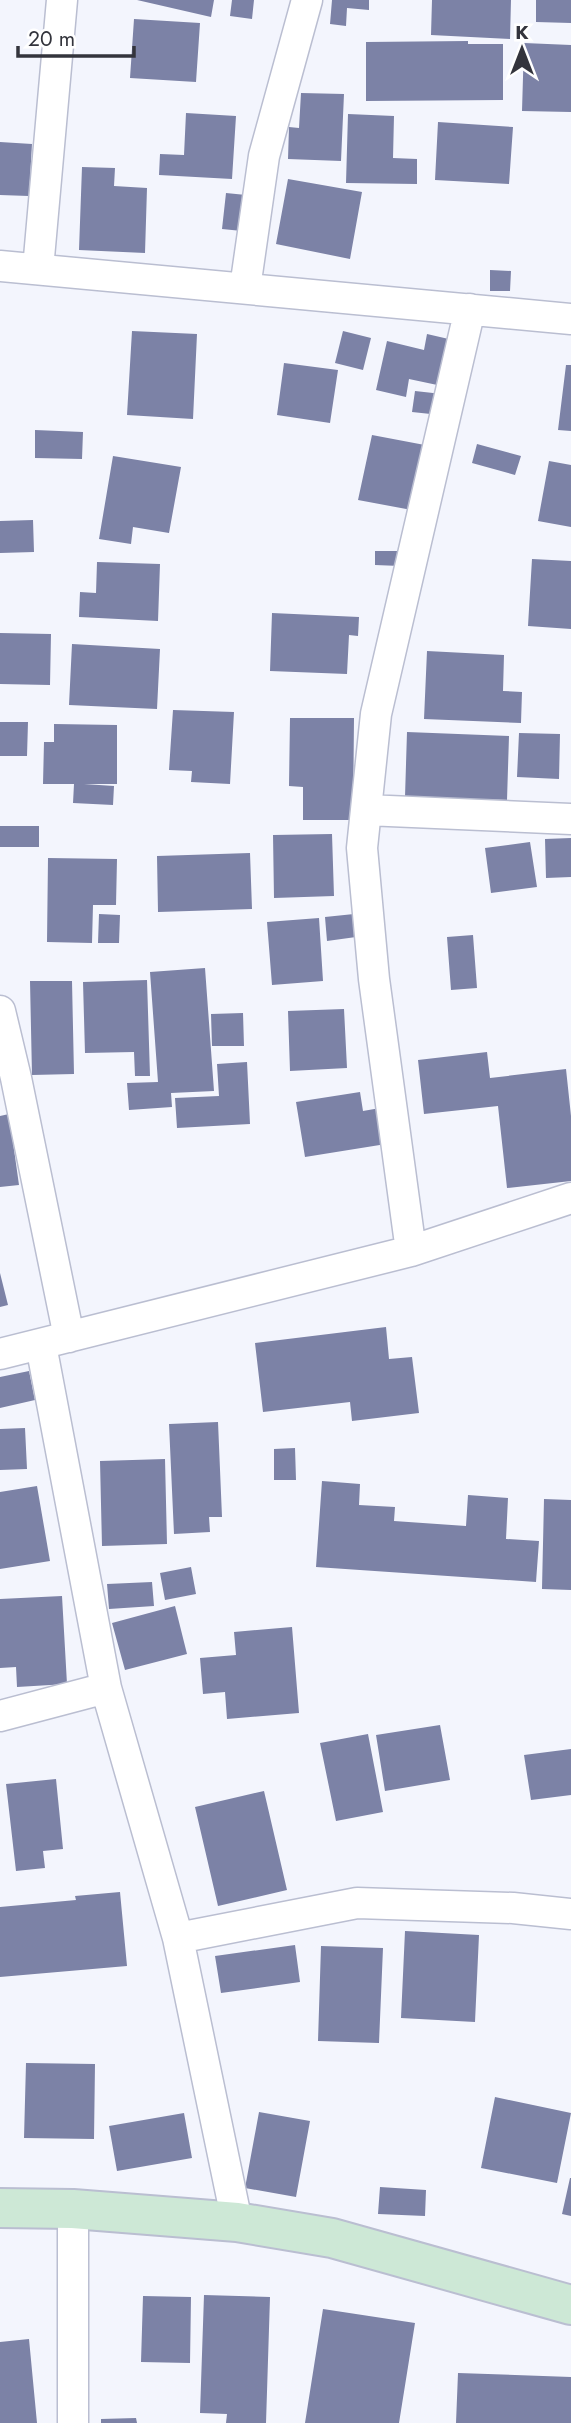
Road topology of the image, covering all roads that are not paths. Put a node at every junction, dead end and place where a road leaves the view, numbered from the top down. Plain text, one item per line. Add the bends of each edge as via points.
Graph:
1 (62, 0) edge
2 (307, 0) edge
3 (0, 266) edge
4 (38, 269) junction
5 (245, 288) junction
6 (470, 309) junction
7 (571, 319) edge
8 (366, 810) junction
9 (571, 819) edge
10 (0, 1012) edge
11 (571, 1198) edge
12 (411, 1251) junction
13 (55, 1341) junction
14 (0, 1354) edge
15 (106, 1688) junction
16 (0, 1716) edge
17 (571, 1914) edge
18 (178, 1938) junction
19 (0, 2208) edge
20 (73, 2209) junction
21 (236, 2222) junction
22 (571, 2305) edge
23 (72, 2423) edge

1 - 4 street
2 - 5 street via 264,156
3 - 4 street
4 - 5 street
5 - 6 street
6 - 7 street
6 - 8 street via 376,714
8 - 9 street
8 - 12 street via 362,848 374,979
10 - 13 street via 16,1078
11 - 12 street
12 - 13 street
13 - 14 street
13 - 15 street
15 - 16 street
15 - 18 street
17 - 18 street via 357,1903
18 - 21 street
19 - 20 street
20 - 21 street
20 - 23 street
21 - 22 street via 332,2238

